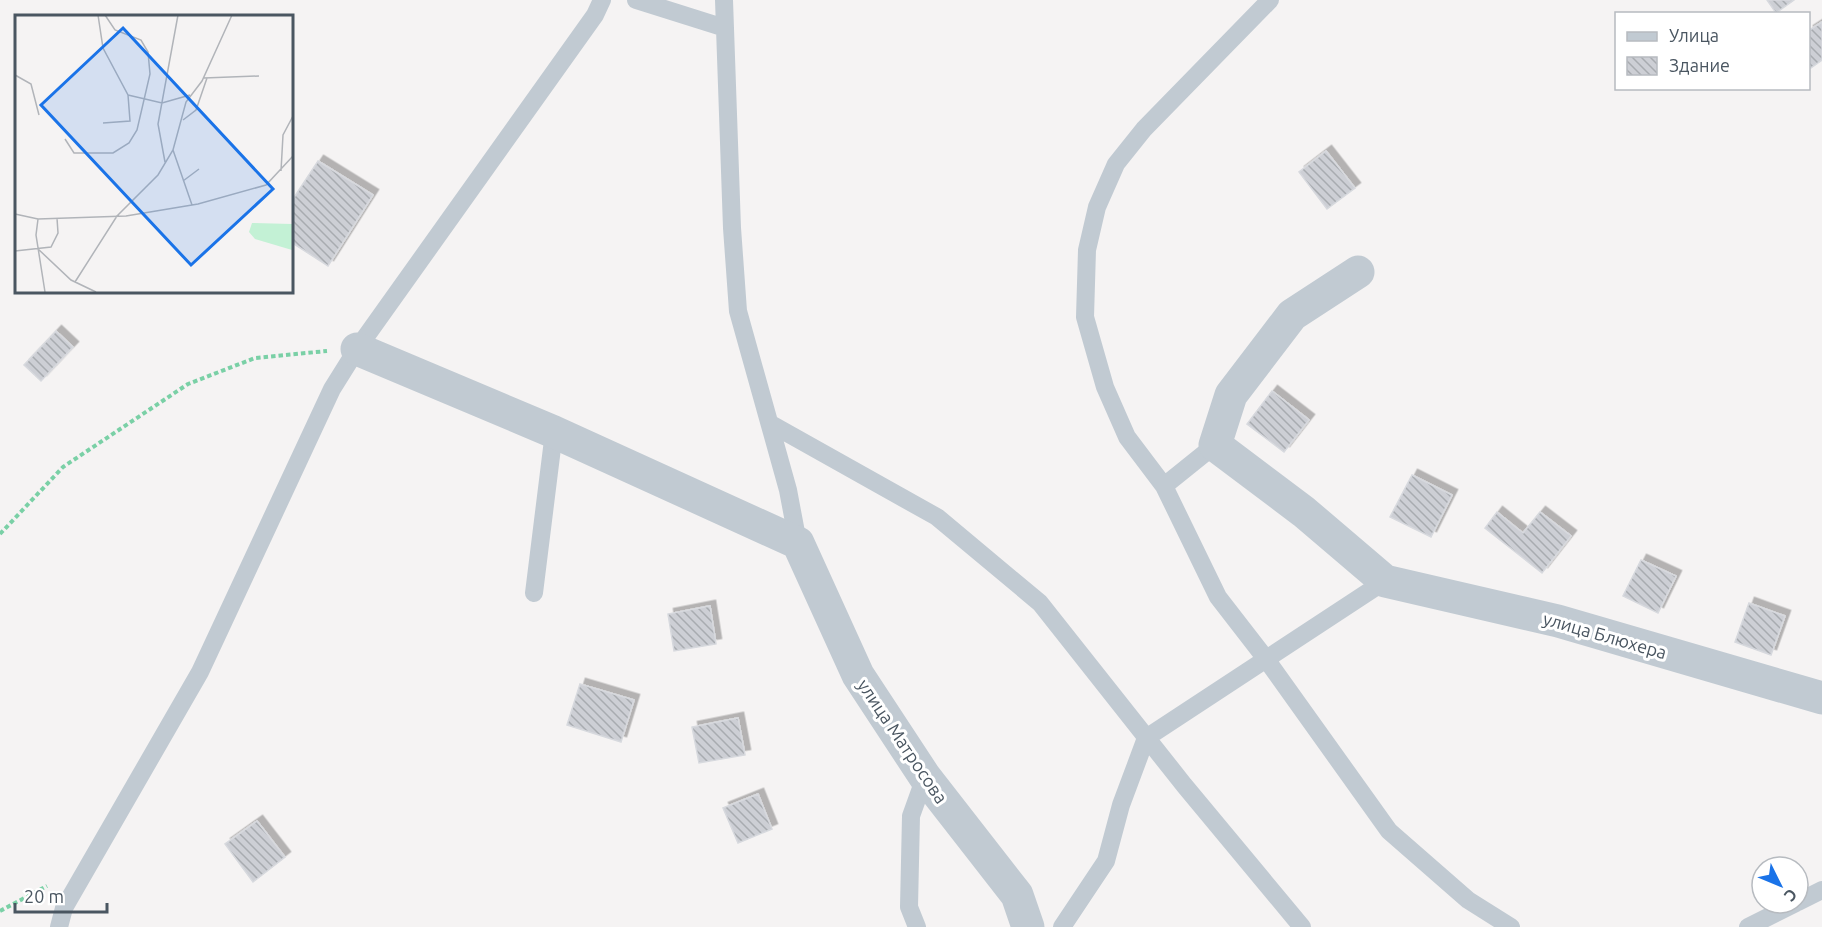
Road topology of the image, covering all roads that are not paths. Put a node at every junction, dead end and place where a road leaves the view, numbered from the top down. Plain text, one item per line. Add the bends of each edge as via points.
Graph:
1 (602, 0) edge
2 (636, 0) edge
3 (724, 0) edge
4 (1270, 0) edge
5 (725, 28) junction
6 (1358, 272) dead end
7 (357, 349) junction
8 (771, 424) junction
9 (554, 432) junction
10 (1215, 445) junction
11 (1164, 486) junction
12 (798, 543) junction
13 (1384, 581) junction
14 (534, 593) dead end
15 (1266, 659) junction
16 (1822, 698) edge
17 (1146, 738) junction
18 (926, 777) junction
19 (1772, 915) edge
20 (59, 927) edge
21 (917, 927) edge
22 (1028, 927) edge
23 (1062, 927) edge
24 (1302, 927) edge
25 (1510, 927) edge
26 (1748, 927) edge

1 - 7 lane
2 - 5 lane
3 - 5 lane
4 - 11 lane via 1144,129 1116,164 1097,207 1087,250 1085,316 1105,387 1127,436
5 - 8 lane via 738,311
6 - 10 street via 1292,315 1231,395
7 - 9 street
7 - 20 lane via 332,389 200,672 64,908
8 - 12 lane
8 - 17 lane via 937,517 1040,603
9 - 12 street
9 - 14 lane
10 - 11 lane
10 - 13 street via 1304,512
11 - 15 lane via 1218,597
12 - 18 street, улица Матросова via 858,675
13 - 15 lane
13 - 16 street, улица Блюхера via 1558,621
15 - 17 lane
15 - 25 lane via 1389,831 1468,900
17 - 23 lane via 1121,805 1106,861
17 - 24 lane
18 - 21 lane via 911,816 909,908
18 - 22 street, улица Матросова via 1017,895
19 - 26 lane

